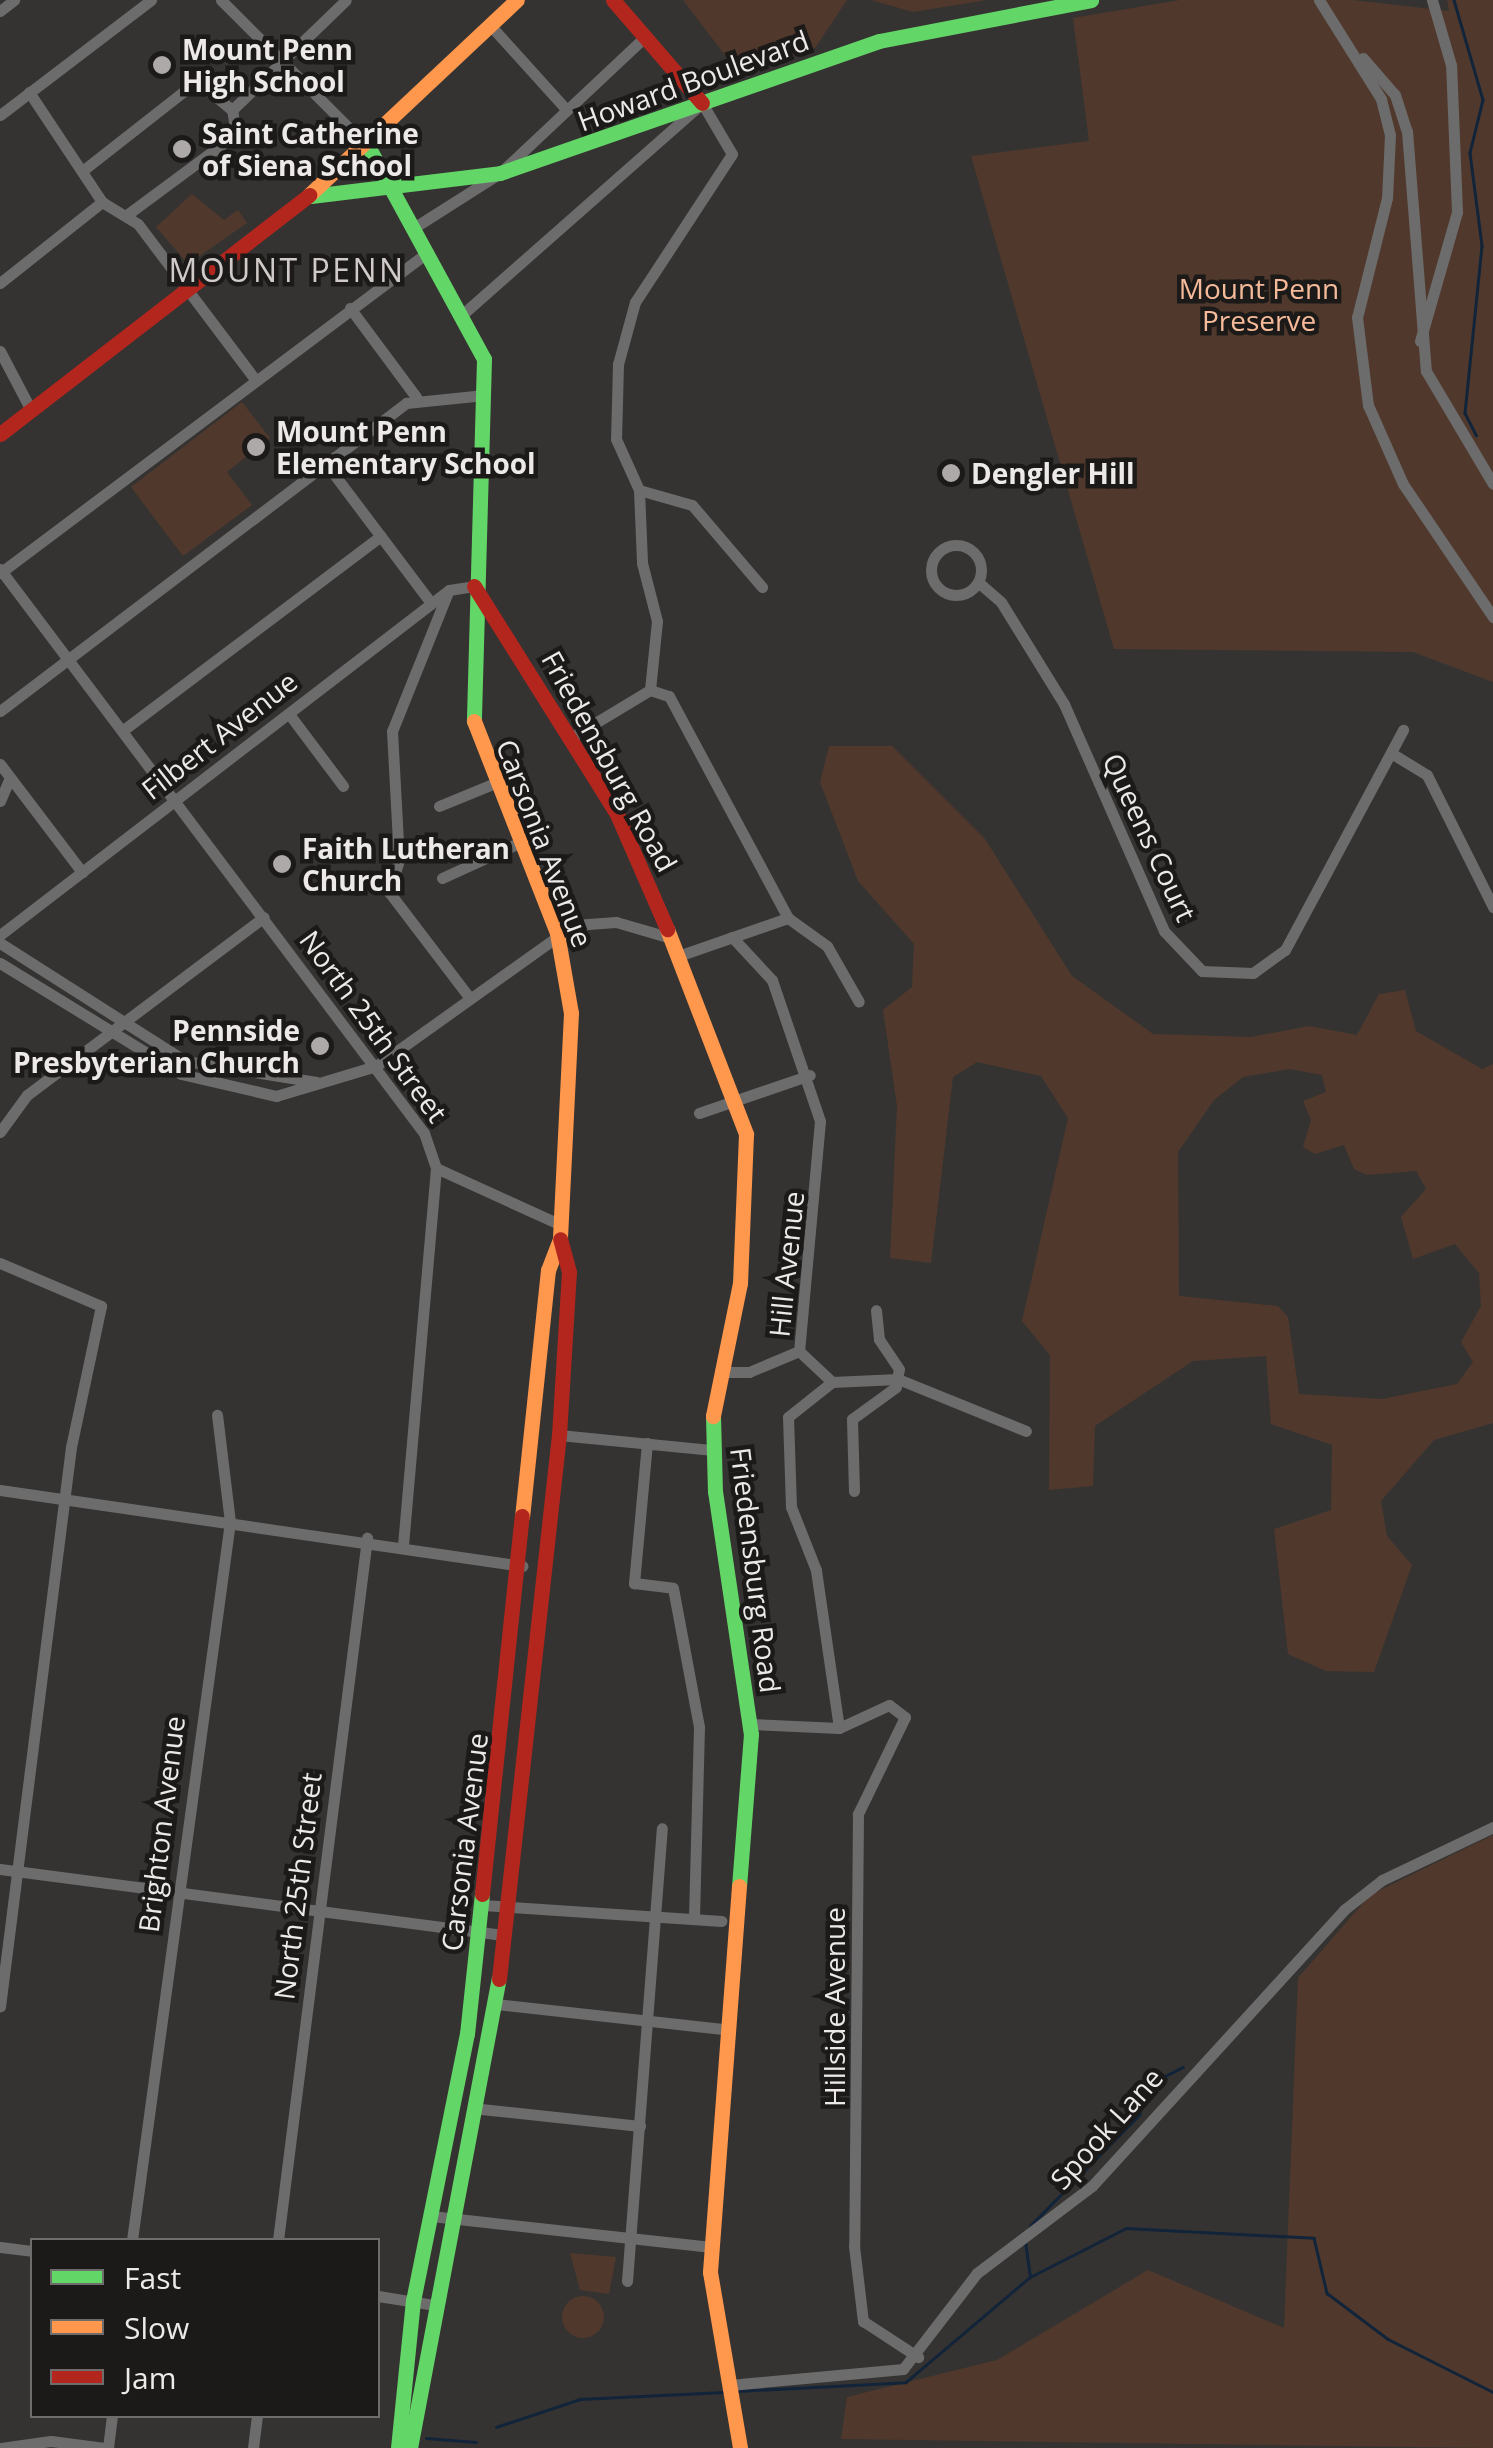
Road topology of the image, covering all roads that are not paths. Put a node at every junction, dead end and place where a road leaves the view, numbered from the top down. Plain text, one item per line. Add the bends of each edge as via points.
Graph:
1 (14, 0) edge
2 (151, 0) edge
3 (221, 0) edge
4 (346, 0) edge
5 (516, 0) edge
6 (613, 0) edge
7 (1091, 0) edge
8 (1319, 0) edge
9 (1432, 0) edge
10 (0, 11) edge
11 (490, 25) junction
12 (646, 36) junction
13 (1356, 52) junction
14 (284, 60) junction
15 (29, 92) junction
16 (702, 102) junction
17 (232, 110) junction
18 (566, 110) junction
19 (0, 115) edge
20 (369, 148) junction
21 (86, 168) junction
22 (500, 173) junction
23 (392, 186) junction
24 (311, 196) junction
25 (102, 202) junction
26 (128, 214) junction
27 (415, 227) junction
28 (428, 252) junction
29 (0, 283) edge
30 (189, 292) junction
31 (350, 308) junction
32 (464, 313) junction
33 (1418, 345) junction
34 (0, 351) edge
35 (255, 379) junction
36 (485, 395) junction
37 (416, 396) junction
38 (31, 410) junction
39 (0, 434) edge
40 (327, 465) junction
41 (1493, 484) edge
42 (639, 490) junction
43 (381, 536) junction
44 (1, 571) edge
45 (978, 582) junction
46 (474, 586) junction
47 (762, 587) dead end
48 (449, 590) junction
49 (431, 603) junction
50 (1493, 617) edge
51 (68, 660) junction
52 (650, 690) junction
53 (0, 711) edge
54 (288, 714) junction
55 (1402, 730) dead end
56 (122, 732) junction
57 (572, 737) junction
58 (1392, 753) junction
59 (0, 764) edge
60 (10, 778) junction
61 (495, 783) junction
62 (342, 786) dead end
63 (0, 800) edge
64 (175, 801) junction
65 (439, 806) dead end
66 (521, 842) junction
67 (82, 872) junction
68 (442, 878) dead end
69 (1493, 906) edge
70 (264, 917) junction
71 (788, 918) junction
72 (558, 933) junction
73 (0, 935) edge
74 (732, 937) junction
75 (0, 943) edge
76 (678, 947) junction
77 (0, 963) edge
78 (469, 997) junction
79 (859, 1002) dead end
80 (122, 1024) junction
81 (110, 1032) junction
82 (376, 1066) junction
83 (810, 1075) junction
84 (316, 1082) junction
85 (738, 1098) junction
86 (699, 1113) dead end
87 (0, 1132) edge
88 (436, 1168) junction
89 (560, 1232) junction
90 (0, 1263) edge
91 (876, 1310) dead end
92 (799, 1351) junction
93 (720, 1372) junction
94 (898, 1379) junction
95 (832, 1382) junction
96 (216, 1415) dead end
97 (1026, 1432) dead end
98 (559, 1435) junction
99 (646, 1443) junction
100 (713, 1450) junction
101 (0, 1490) edge
102 (854, 1491) dead end
103 (64, 1498) junction
104 (230, 1522) junction
105 (368, 1538) junction
106 (403, 1542) junction
107 (522, 1566) junction
108 (750, 1724) junction
109 (839, 1728) junction
110 (1493, 1827) edge
111 (662, 1828) dead end
112 (0, 1869) edge
113 (18, 1871) junction
114 (178, 1892) junction
115 (482, 1905) junction
116 (506, 1906) junction
117 (319, 1910) junction
118 (654, 1916) junction
119 (694, 1919) junction
120 (721, 1921) dead end
121 (477, 1931) junction
122 (503, 1935) junction
123 (496, 2004) junction
124 (0, 2007) edge
125 (646, 2021) junction
126 (730, 2030) junction
127 (481, 2109) junction
128 (640, 2126) junction
129 (431, 2216) junction
130 (455, 2220) junction
131 (132, 2238) edge
132 (278, 2238) edge
133 (630, 2239) junction
134 (0, 2247) edge
135 (712, 2248) junction
136 (30, 2251) edge
137 (626, 2281) dead end
138 (380, 2296) edge
139 (413, 2301) junction
140 (435, 2305) junction
141 (918, 2358) junction
142 (730, 2385) junction
143 (112, 2418) edge
144 (257, 2418) edge
145 (1, 2448) edge
146 (107, 2448) edge
147 (253, 2448) edge
148 (398, 2448) edge
149 (410, 2448) edge
150 (740, 2448) edge

1 - 10 street
2 - 15 street
3 - 14 street
4 - 14 street
5 - 11 main road
6 - 12 main road
7 - 16 main road, Howard Boulevard via 879,40
8 - 13 street
9 - 33 street via 1451,65 1456,226
11 - 18 street
11 - 20 main road
12 - 16 main road
12 - 18 street
13 - 33 street via 1394,95 1407,130
13 - 50 street via 1381,99 1392,162 1358,317 1362,382 1403,484
14 - 17 street
14 - 20 street
15 - 19 street
15 - 21 street
16 - 22 main road, Howard Boulevard
16 - 32 street
16 - 42 street via 730,159 640,290 618,364 618,453
17 - 21 street via 197,81
17 - 26 street via 236,134
18 - 22 street
20 - 23 main road, Carsonia Avenue
20 - 24 main road
21 - 25 street
22 - 23 main road, Howard Boulevard
22 - 27 street
23 - 24 main road, Howard Boulevard
23 - 27 main road, Carsonia Avenue
24 - 30 main road
25 - 26 street
25 - 29 street
26 - 30 street
27 - 28 main road, Carsonia Avenue
28 - 31 street
28 - 32 main road, Carsonia Avenue
30 - 35 street
30 - 38 main road
31 - 35 street
31 - 37 street
32 - 36 main road, Carsonia Avenue via 484,359
33 - 41 street
34 - 38 street
35 - 44 street
36 - 37 street
36 - 46 main road, Carsonia Avenue
37 - 40 street
38 - 39 main road
40 - 43 street
40 - 51 street
42 - 47 street via 692,505
42 - 52 street via 642,563 658,621
43 - 49 street
43 - 56 street
44 - 51 street, North 25th Street
45 - 45 street, Queens Court via 966,593 942,591 932,578 936,555 958,545 973,552
45 - 58 street, Queens Court via 1001,602 1057,691 1164,932 1202,972 1252,973 1285,950
46 - 48 street, Filbert Avenue
46 - 57 main road, Friedensburg Road
46 - 61 main road, Carsonia Avenue via 469,696
48 - 49 street, Filbert Avenue
48 - 78 street via 388,752 399,860 389,892
49 - 54 street, Filbert Avenue
51 - 53 street
51 - 56 street, North 25th Street
52 - 57 street
52 - 71 street via 669,696
54 - 62 street
54 - 64 street, Filbert Avenue
55 - 58 street, Queens Court
56 - 64 street, North 25th Street
57 - 76 main road, Friedensburg Road
58 - 69 street via 1427,774
59 - 60 street
60 - 63 street
60 - 67 street
61 - 65 street
61 - 66 main road, Carsonia Avenue
64 - 67 street, Filbert Avenue
64 - 70 street, North 25th Street
66 - 68 street
66 - 72 main road, Carsonia Avenue
67 - 73 street, Filbert Avenue
70 - 80 street
70 - 82 street, North 25th Street
71 - 74 street
71 - 79 street via 827,946
72 - 76 street via 616,922
72 - 78 street
72 - 89 main road, Carsonia Avenue via 571,1031
74 - 76 street
74 - 83 street, Hill Avenue via 772,980
75 - 80 street
76 - 85 main road, Friedensburg Road
77 - 81 street
78 - 82 street
80 - 81 street
80 - 84 street via 220,1074
81 - 84 street via 181,1074 239,1093 300,1095
81 - 87 street via 19,1102
82 - 84 street
82 - 88 street, North 25th Street via 416,1117
83 - 85 street
83 - 92 street, Hill Avenue via 822,1159
85 - 86 street
85 - 93 main road, Friedensburg Road via 748,1216
88 - 89 street
88 - 106 street, North 25th Street
89 - 98 main road, Carsonia Avenue via 569,1272
89 - 107 main road, Carsonia Avenue via 548,1270
90 - 103 street via 101,1306
91 - 94 street
92 - 93 street via 749,1372
92 - 95 street, Hill Avenue
93 - 100 main road, Friedensburg Road
94 - 95 street
94 - 97 street
94 - 102 street via 852,1419
95 - 109 street via 786,1426 791,1507 813,1558
96 - 104 street, Brighton Avenue
98 - 99 street
98 - 116 main road, Carsonia Avenue
99 - 100 street
99 - 119 street via 634,1583 673,1588 696,1710 703,1792
100 - 108 main road, Friedensburg Road
101 - 103 street
103 - 104 street
103 - 113 street
104 - 105 street
104 - 114 street, Brighton Avenue
105 - 106 street
105 - 117 street, North 25th Street
106 - 107 street
107 - 115 main road, Carsonia Avenue
108 - 109 street
108 - 126 main road, Friedensburg Road
109 - 141 street, Hillside Avenue via 889,1705 907,1725 858,1814 854,2246 863,2321
110 - 141 street, Spook Lane via 1382,1880 1346,1909 1092,2186 977,2273
111 - 118 street
112 - 113 street
113 - 114 street
113 - 124 street
114 - 117 street
114 - 131 street, Brighton Avenue
115 - 116 street
115 - 121 main road, Carsonia Avenue
116 - 118 street
116 - 122 main road, Carsonia Avenue
117 - 121 street
117 - 132 street, North 25th Street
118 - 119 street
118 - 125 street
119 - 120 street
121 - 122 street
121 - 129 main road, Carsonia Avenue
122 - 123 main road, Carsonia Avenue
123 - 125 street
123 - 127 main road, Carsonia Avenue
125 - 126 street
125 - 128 street
126 - 135 main road, Friedensburg Road
127 - 128 street
127 - 130 main road, Carsonia Avenue
128 - 133 street
129 - 130 street
129 - 139 main road, Carsonia Avenue
130 - 133 street
130 - 140 main road, Carsonia Avenue
133 - 135 street
133 - 137 street
134 - 136 street
135 - 142 main road, Friedensburg Road via 710,2292
138 - 139 street
139 - 140 street
139 - 148 main road, Carsonia Avenue
140 - 149 main road, Carsonia Avenue
141 - 142 street via 881,2377
142 - 150 main road, Friedensburg Road
143 - 146 street
144 - 147 street
145 - 146 street via 51,2441

